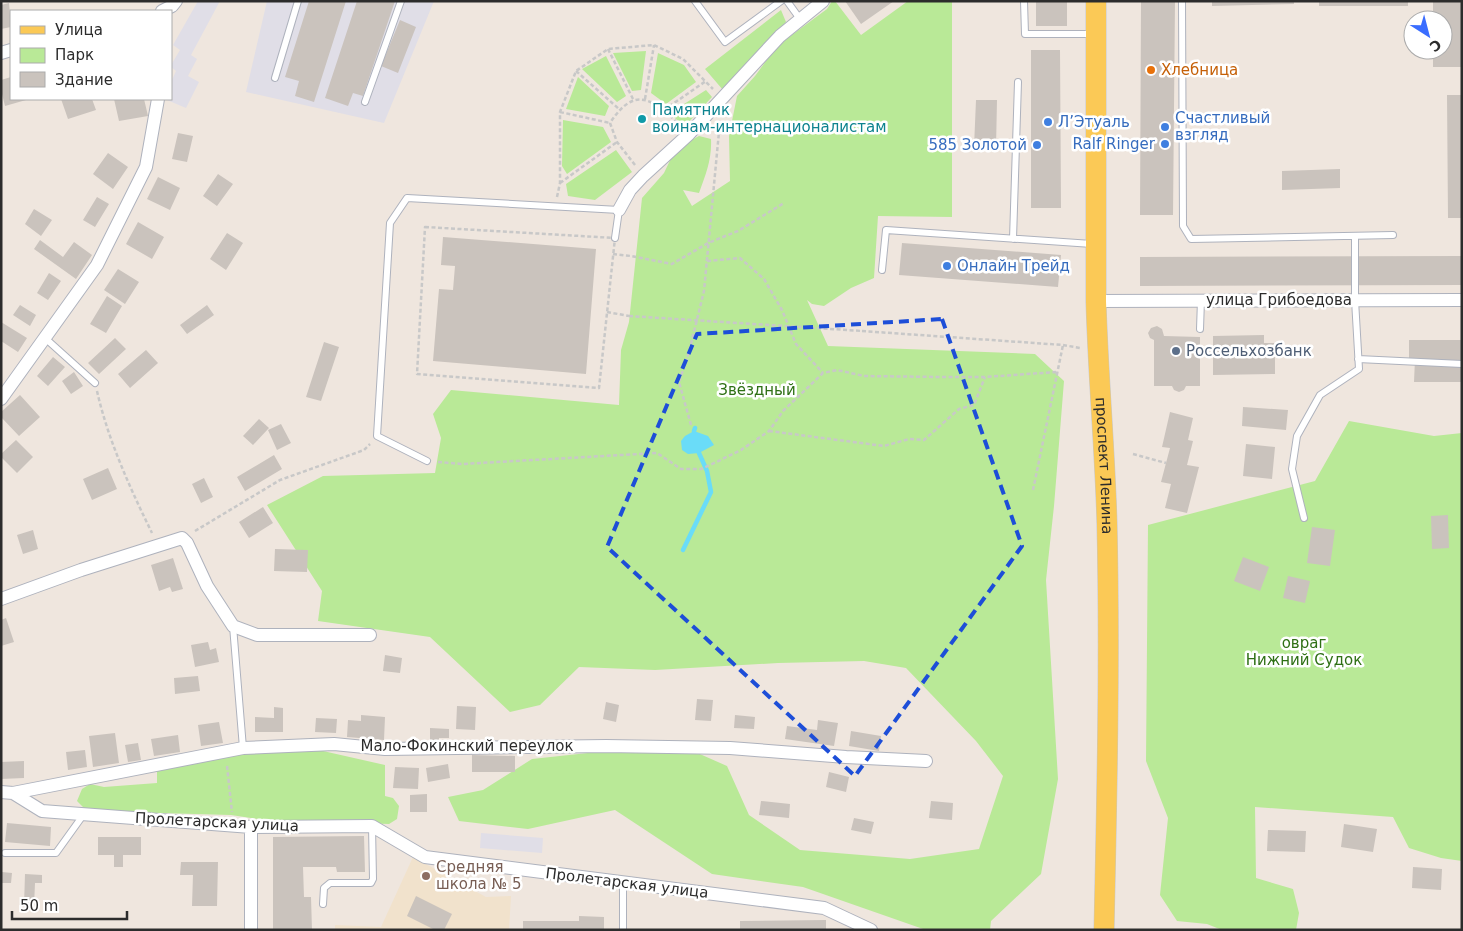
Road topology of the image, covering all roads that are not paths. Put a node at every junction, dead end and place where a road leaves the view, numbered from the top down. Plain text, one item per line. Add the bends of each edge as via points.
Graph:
1 (176, 1) edge
2 (298, 1) edge
3 (401, 1) edge
4 (695, 1) edge
5 (780, 1) edge
6 (787, 1) edge
7 (823, 1) edge
8 (1024, 1) edge
9 (1096, 1) edge
10 (1182, 1) edge
11 (164, 10) edge
12 (800, 19) junction
13 (1096, 34) junction
14 (275, 78) dead end
15 (1018, 82) dead end
16 (158, 100) edge
17 (365, 102) dead end
18 (619, 210) junction
19 (1393, 235) dead end
20 (1355, 237) junction
21 (615, 238) road end
22 (1013, 239) junction
23 (1096, 245) junction
24 (882, 270) dead end
25 (1201, 300) junction
26 (1355, 300) junction
27 (1462, 300) edge
28 (1096, 301) junction
29 (1200, 329) dead end
30 (45, 338) junction
31 (1358, 359) junction
32 (1462, 364) edge
33 (95, 383) road end
34 (1, 399) edge
35 (427, 461) road end
36 (1304, 518) dead end
37 (1, 599) edge
38 (233, 626) junction
39 (370, 635) dead end
40 (243, 748) junction
41 (926, 761) dead end
42 (7, 793) edge
43 (84, 814) junction
44 (372, 826) junction
45 (251, 827) junction
46 (5, 853) dead end
47 (623, 882) junction
48 (323, 904) dead end
49 (866, 929) edge
50 (251, 930) edge
51 (623, 930) edge
52 (1104, 930) edge

1 - 11 street
2 - 14 lane
3 - 17 lane
4 - 5 lane via 725,42
6 - 12 lane
7 - 12 street
8 - 13 lane via 1025,34
9 - 13 main road, проспект Ленина
10 - 20 lane via 1183,226 1191,239
12 - 18 street via 630,190
13 - 23 main road, проспект Ленина
15 - 22 lane
16 - 30 street via 146,167 97,265
18 - 21 lane
18 - 35 lane via 407,198 390,223 377,436
19 - 20 lane
20 - 26 lane
22 - 23 lane
22 - 24 lane via 886,230
23 - 28 main road, проспект Ленина
25 - 26 street, улица Грибоедова
25 - 28 street, улица Грибоедова
25 - 29 lane
26 - 27 street, улица Грибоедова
26 - 31 lane
28 - 52 main road, проспект Ленина via 1107,523 1108,742
30 - 33 lane
30 - 34 street
31 - 32 lane
31 - 36 lane via 1359,369 1320,395 1297,436 1292,469
37 - 38 street via 182,538 188,543 207,586
38 - 39 street via 257,635
38 - 40 lane
40 - 41 street, Мало-Фокинский переулок via 334,744 385,749 730,748
40 - 42 street, Мало-Фокинский переулок
42 - 43 street, Пролетарская улица via 42,811
43 - 45 street, Пролетарская улица
43 - 46 lane via 56,853
44 - 45 street, Пролетарская улица
44 - 47 street, Пролетарская улица via 425,857
44 - 48 lane via 371,883 330,883 324,888
45 - 50 street
47 - 49 street, Пролетарская улица via 824,908
47 - 51 lane

